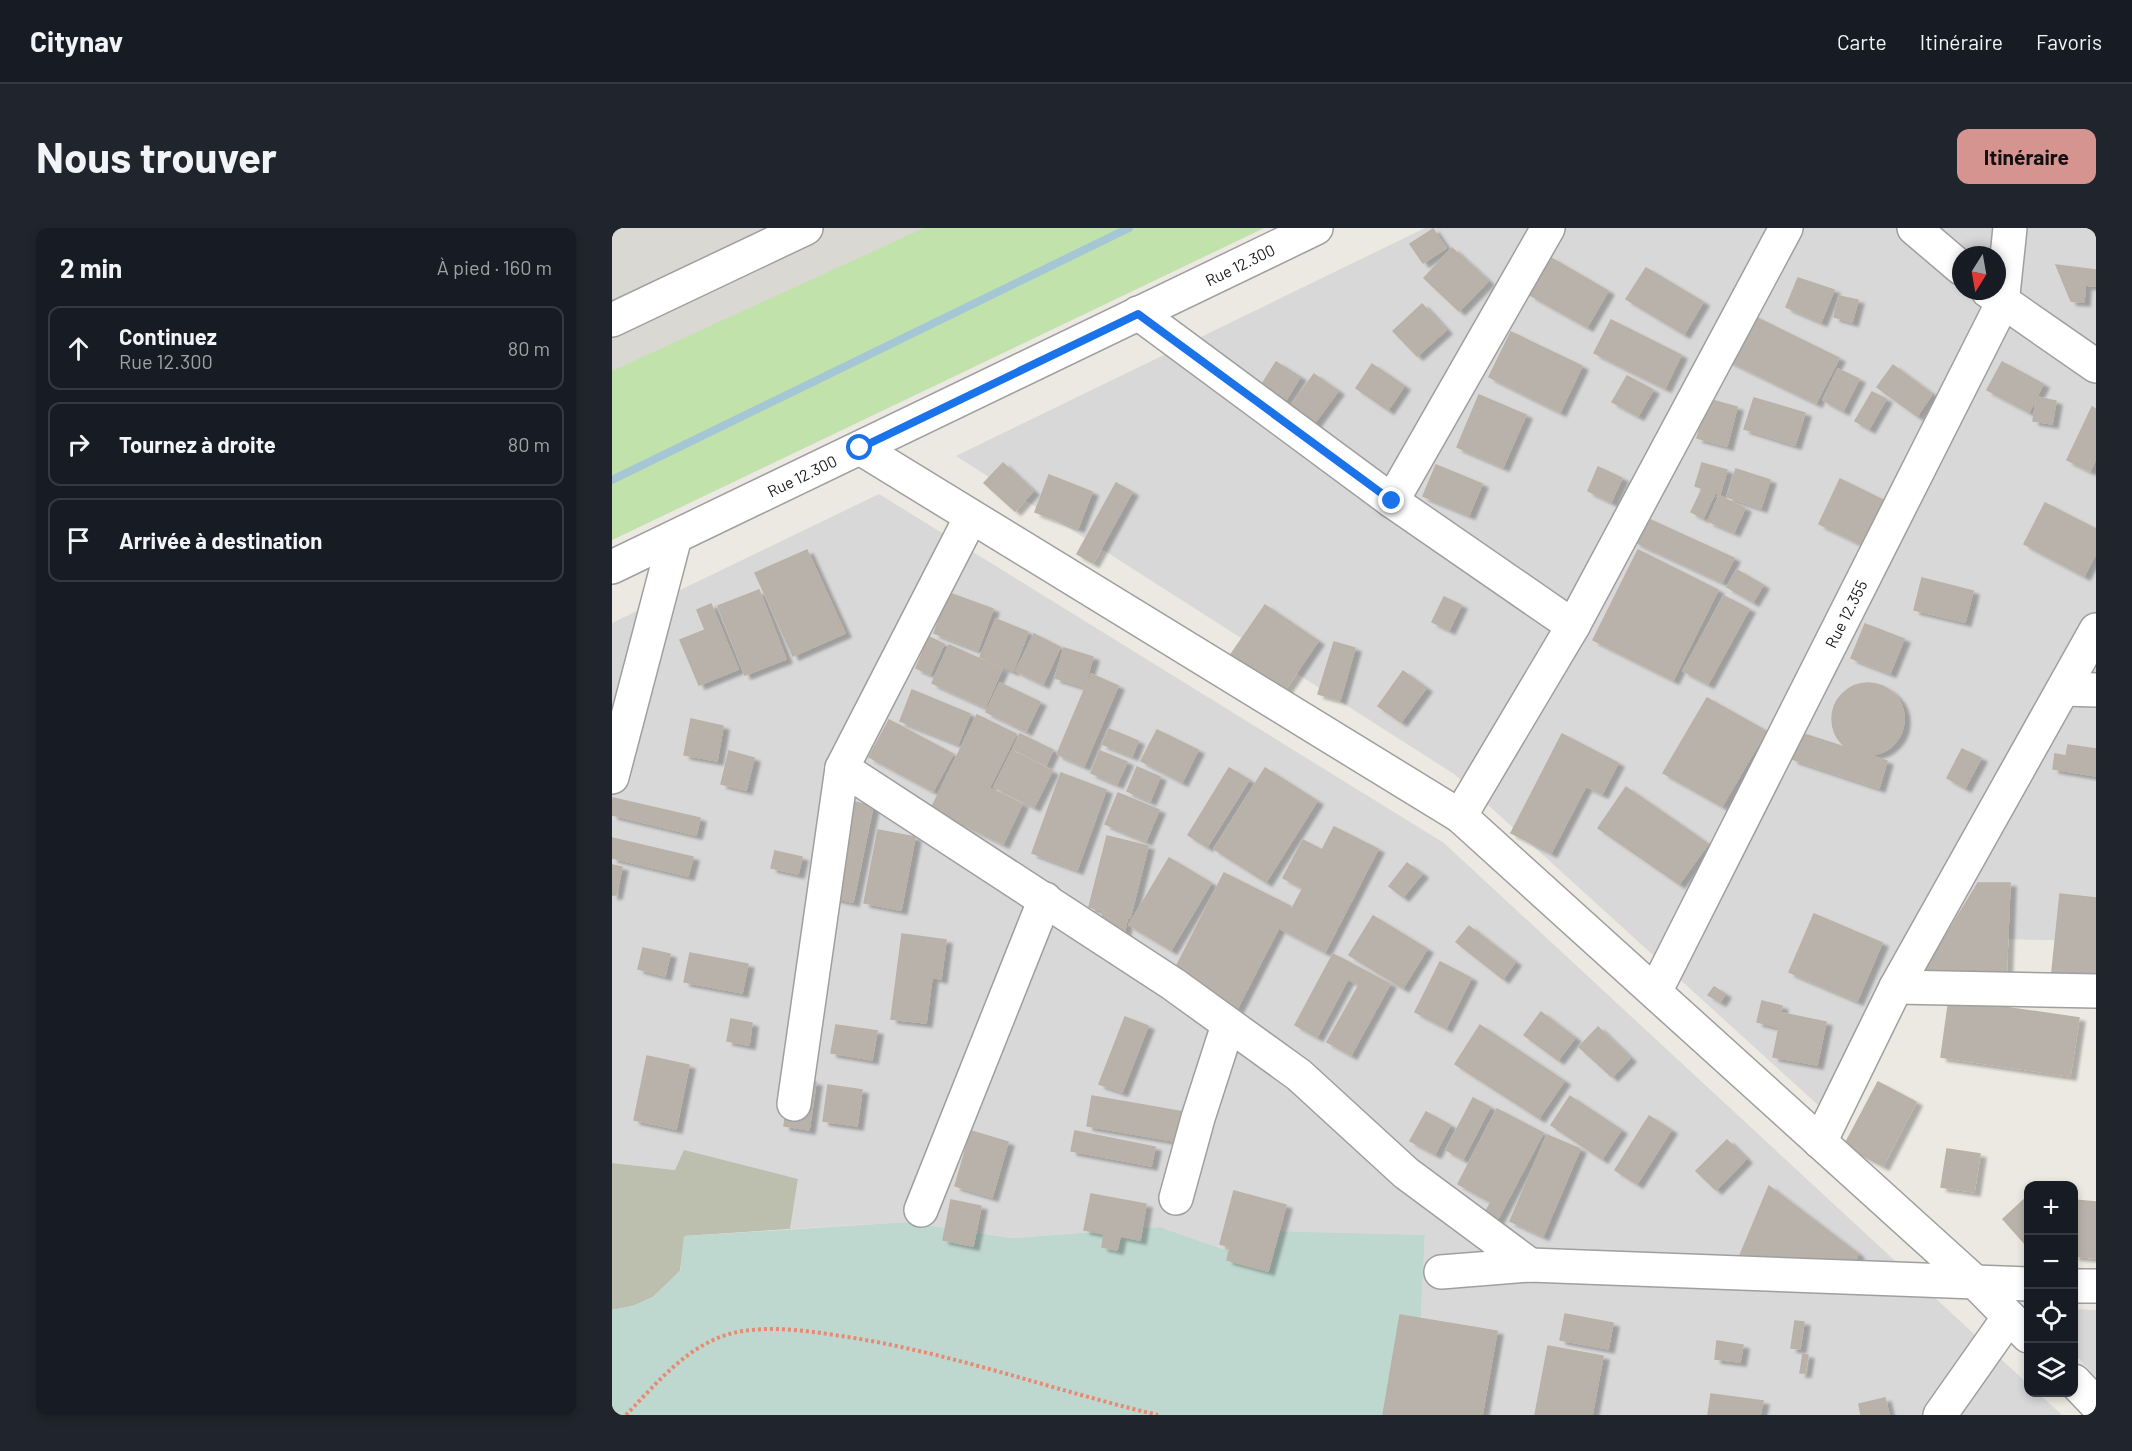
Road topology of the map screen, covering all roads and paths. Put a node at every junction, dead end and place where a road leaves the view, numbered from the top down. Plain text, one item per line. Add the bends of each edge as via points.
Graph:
1 (806, 228) edge
2 (1316, 228) edge
3 (1548, 228) edge
4 (1786, 228) edge
5 (1914, 228) edge
6 (2010, 228) edge
7 (2006, 246) edge
8 (1952, 260) edge
9 (1994, 300) edge
10 (1999, 300) edge
11 (1138, 314) junction
12 (612, 320) edge
13 (2096, 366) edge
14 (860, 448) junction
15 (1392, 501) junction
16 (971, 517) junction
17 (675, 537) junction
18 (612, 567) edge
19 (1573, 626) junction
20 (2096, 630) edge
21 (2080, 689) edge
22 (842, 768) junction
23 (612, 777) edge
24 (1460, 816) junction
25 (1044, 899) junction
26 (1896, 987) junction
27 (2096, 991) edge
28 (1655, 992) junction
29 (1228, 1025) junction
30 (794, 1104) dead end
31 (1820, 1142) junction
32 (1176, 1198) dead end
33 (921, 1210) dead end
34 (1530, 1265) junction
35 (1441, 1272) dead end
36 (1975, 1282) junction
37 (2024, 1284) edge
38 (2078, 1286) edge
39 (2096, 1286) edge
40 (2019, 1326) edge
41 (2078, 1386) edge
42 (2096, 1404) edge
43 (626, 1415) edge
44 (1158, 1415) edge
45 (1940, 1415) edge

1 - 12 street
2 - 11 street, Rue 12.300
3 - 15 street
4 - 19 street
5 - 8 street
6 - 7 street, Rue 12.355
9 - 28 street, Rue 12.355
10 - 13 street
11 - 14 street, Rue 12.300
11 - 15 street
14 - 16 street
14 - 17 street, Rue 12.300
15 - 19 street
16 - 22 street
16 - 24 street
17 - 18 street, Rue 12.300
17 - 23 street
19 - 24 street
20 - 21 street
21 - 26 street
22 - 25 street
22 - 30 street
24 - 28 street
25 - 29 street
25 - 33 street
26 - 27 street
26 - 31 street
28 - 31 street
29 - 32 street
29 - 34 street via 1299,1076 1406,1173
31 - 36 street
34 - 35 street
34 - 36 street
36 - 37 street
36 - 40 street
38 - 39 street
40 - 45 street
41 - 42 street
43 - 44 path via 669,1370 698,1348 731,1334 767,1329 883,1343 960,1360

